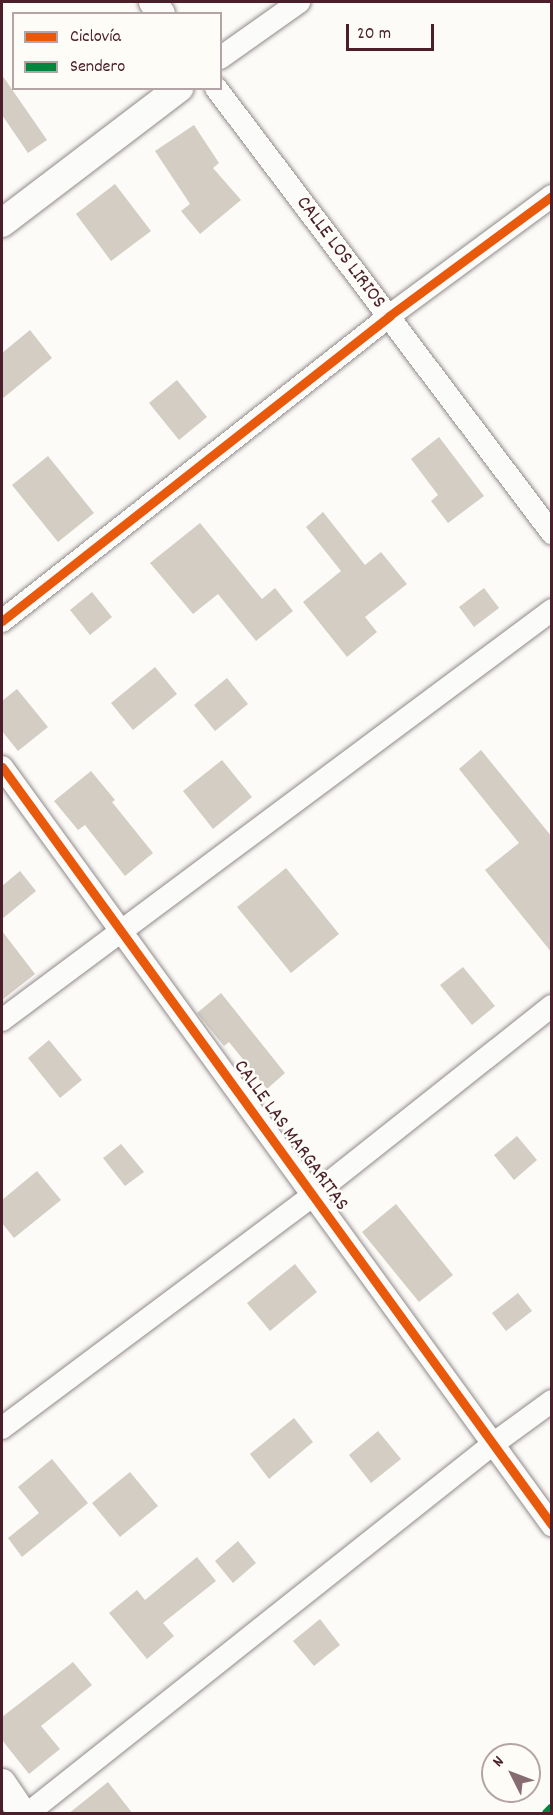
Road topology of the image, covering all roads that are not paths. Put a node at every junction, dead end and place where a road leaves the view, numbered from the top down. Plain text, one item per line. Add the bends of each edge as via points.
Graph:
1 (299, 2) edge
2 (222, 57) edge
3 (176, 90) edge
4 (218, 90) edge
5 (552, 196) edge
6 (2, 223) edge
7 (389, 316) junction
8 (552, 533) edge
9 (552, 610) edge
10 (2, 621) edge
11 (2, 767) edge
12 (119, 931) junction
13 (552, 1006) edge
14 (2, 1020) edge
15 (312, 1197) junction
16 (552, 1401) edge
17 (2, 1428) edge
18 (493, 1444) junction
19 (552, 1525) edge
20 (2, 1783) edge
21 (25, 1814) edge

1 - 2 street
3 - 6 street
4 - 7 street, CALLE LOS LIRIOS
5 - 7 street
7 - 8 street, CALLE LOS LIRIOS
7 - 10 street
9 - 12 street
11 - 12 street, CALLE LAS MARGARITAS
12 - 14 street
12 - 15 street, CALLE LAS MARGARITAS
13 - 15 street
15 - 17 street
15 - 18 street, CALLE LAS MARGARITAS
16 - 18 street
18 - 19 street, CALLE LAS MARGARITAS
18 - 21 street
20 - 21 street

